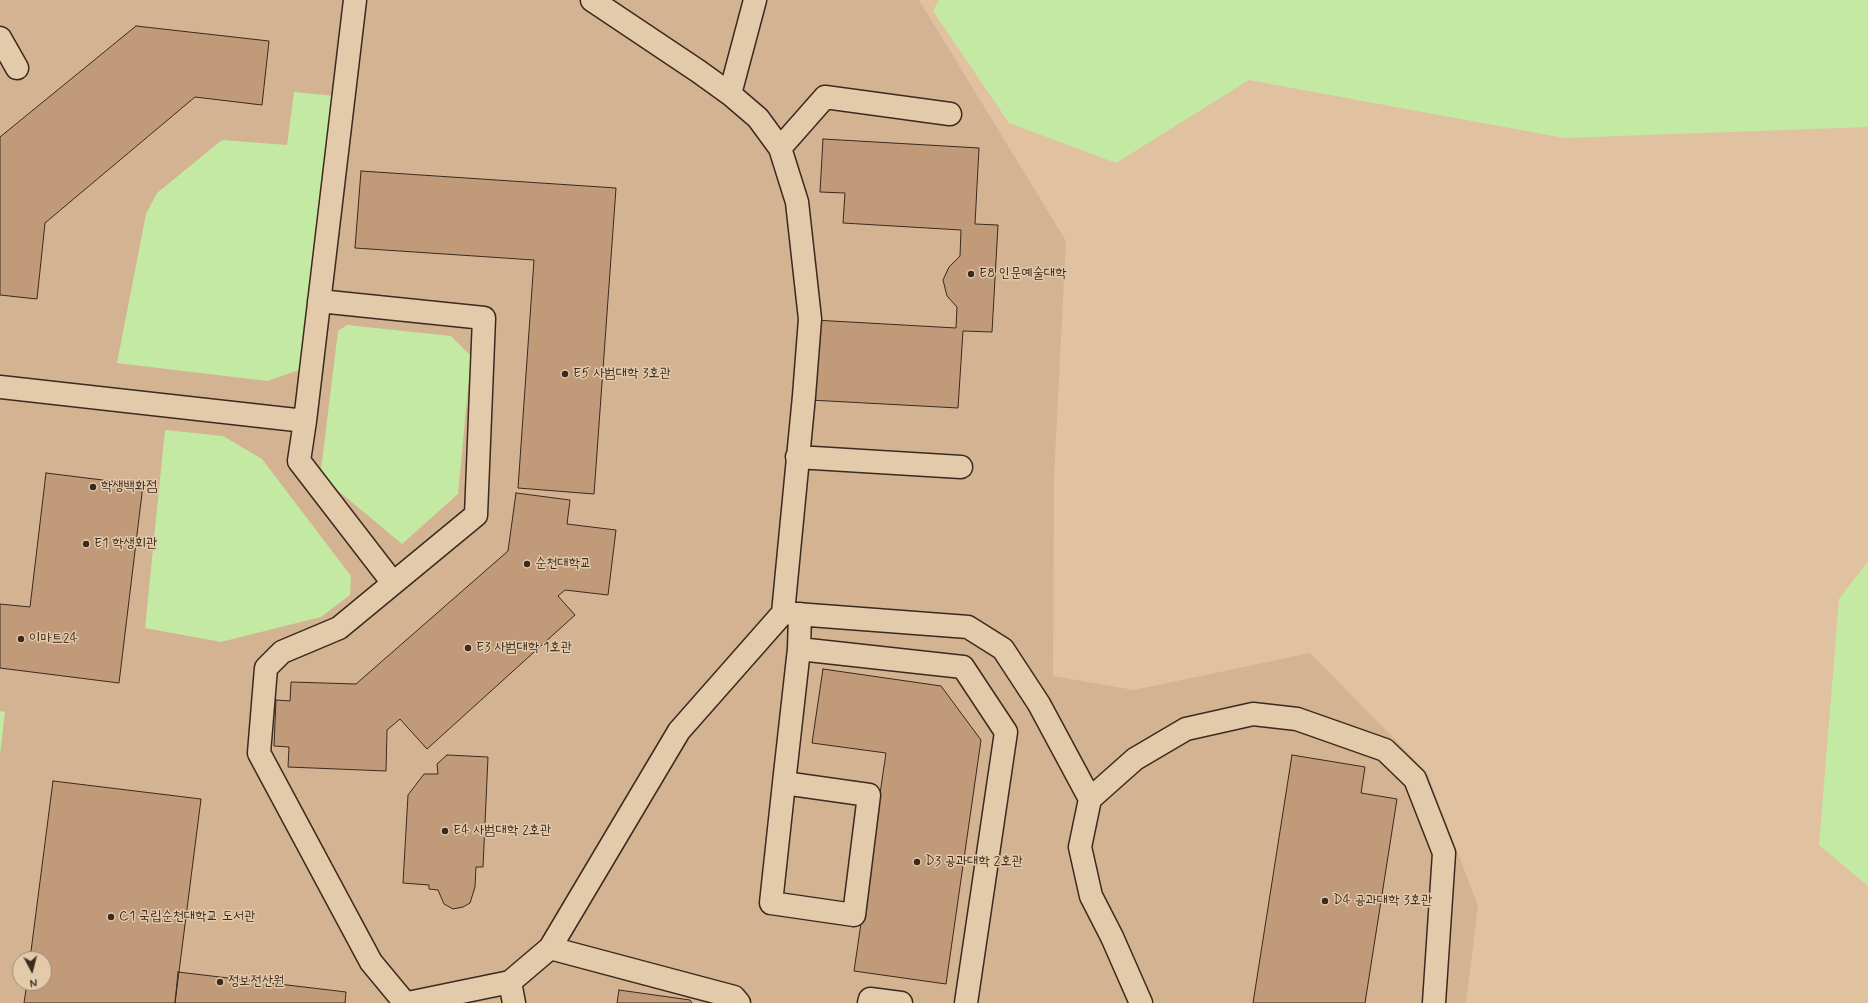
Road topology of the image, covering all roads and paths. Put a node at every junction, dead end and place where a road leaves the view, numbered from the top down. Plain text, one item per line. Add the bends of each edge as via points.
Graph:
1 (355, 0) edge
2 (592, 0) edge
3 (755, 0) edge
4 (0, 38) edge
5 (17, 68) dead end
6 (730, 94) junction
7 (950, 114) dead end
8 (780, 148) junction
9 (319, 301) junction
10 (0, 387) edge
11 (305, 421) junction
12 (798, 457) junction
13 (961, 467) dead end
14 (393, 583) junction
15 (792, 613) junction
16 (799, 649) junction
17 (784, 783) junction
18 (1090, 799) junction
19 (550, 948) junction
20 (512, 993) edge
21 (406, 1003) edge
22 (740, 1003) edge
23 (869, 1003) edge
24 (901, 1003) edge
25 (966, 1003) edge
26 (1141, 1003) edge
27 (1434, 1003) edge

1 - 9 lane
2 - 6 lane
3 - 6 lane
4 - 5 lane
6 - 8 lane via 758,118
7 - 8 lane via 825,97
8 - 12 lane via 797,202 810,319
9 - 11 lane
9 - 14 lane via 484,318 476,515
10 - 11 lane
11 - 14 lane via 299,461
12 - 13 lane
12 - 15 lane
14 - 21 lane via 339,628 282,652 266,668 259,753 371,962
15 - 16 lane
15 - 18 lane via 968,627 1003,649 1039,704
15 - 19 lane via 679,731
16 - 17 lane
16 - 25 lane via 963,667 1006,732
17 - 17 lane via 771,903 854,915 869,795
18 - 26 lane via 1080,847 1091,896
18 - 27 lane via 1135,759 1186,729 1253,714 1297,720 1385,750 1415,779 1444,853
19 - 20 lane
19 - 22 lane via 734,997
20 - 21 lane
23 - 24 lane via 870,999

